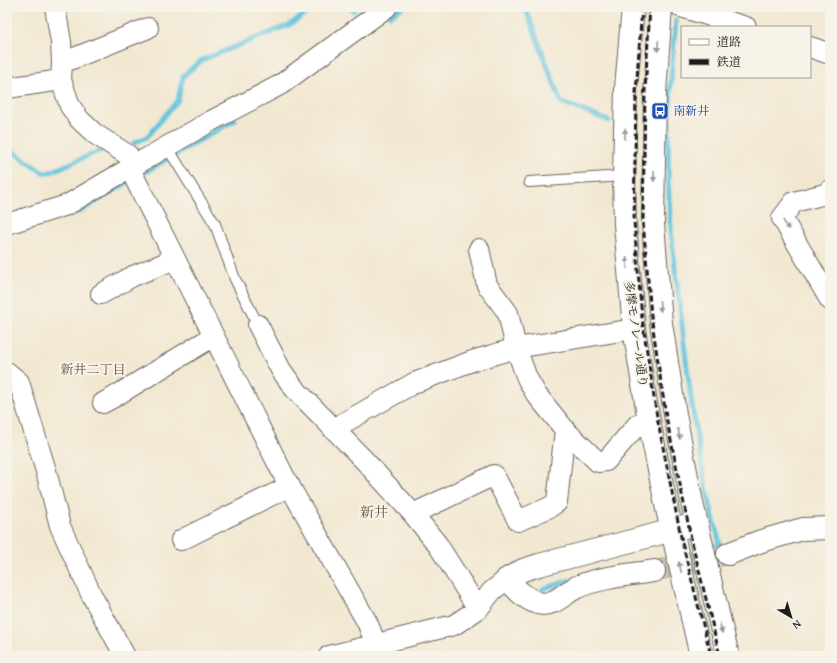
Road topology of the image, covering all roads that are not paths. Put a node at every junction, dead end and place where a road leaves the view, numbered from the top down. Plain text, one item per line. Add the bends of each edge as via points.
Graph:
1 (55, 7) edge
2 (387, 7) edge
3 (633, 7) edge
4 (661, 7) edge
5 (681, 7) edge
6 (743, 26) edge
7 (148, 28) dead end
8 (811, 47) edge
9 (830, 54) edge
10 (62, 72) junction
11 (7, 88) edge
12 (171, 152) junction
13 (136, 176) junction
14 (624, 176) junction
15 (528, 182) dead end
16 (830, 190) edge
17 (7, 224) edge
18 (479, 249) dead end
19 (175, 259) junction
20 (101, 294) dead end
21 (830, 300) edge
22 (258, 324) joint
23 (634, 329) junction
24 (214, 336) junction
25 (516, 348) junction
26 (7, 372) edge
27 (103, 403) dead end
28 (649, 421) junction
29 (333, 429) junction
30 (566, 432) junction
31 (290, 486) junction
32 (413, 514) junction
33 (696, 524) junction
34 (830, 528) edge
35 (672, 530) junction
36 (180, 540) dead end
37 (728, 554) tunnel mouth
38 (654, 571) tunnel mouth
39 (507, 580) junction
40 (478, 609) junction
41 (376, 644) junction
42 (124, 656) edge
43 (329, 656) edge
44 (701, 656) edge
45 (728, 656) edge

1 - 10 street via 61,42
2 - 12 street via 280,85 211,121
14 -> 3 main road, 多摩モノレール通り via 626,88
4 -> 33 main road via 655,93 653,224 656,270 661,324 675,414
5 - 6 street
7 - 10 street
8 - 9 street
10 - 11 street
10 - 13 street via 70,106 79,119 95,134 128,155
12 - 13 street
12 - 22 lane via 215,224 235,279
13 - 17 street via 67,205
13 - 19 street
14 - 15 lane
23 -> 14 main road, 多摩モノレール通り via 625,224
16 -> 21 street via 825,194 794,202 782,218
18 - 25 street via 487,285 508,312
19 - 20 street via 133,276
19 - 24 street
22 - 29 street via 281,370 294,388
23 - 25 street
23 - 28 main road, 多摩モノレール通り
24 - 27 street
24 - 31 street
25 - 29 street via 414,383
25 - 30 street via 536,394
26 - 42 street via 19,382 60,526 92,596
28 - 30 street via 638,424 606,462 598,462
28 - 35 main road, 多摩モノレール通り
29 - 32 street
30 - 32 street via 557,502 550,507 518,521 494,475
31 - 36 street
31 - 41 street via 367,622
32 - 40 street via 438,545
33 - 35 main road
33 -> 45 main road
34 - 37 main road via 802,529
35 - 39 main road via 538,565 523,570
44 -> 35 main road, 多摩モノレール通り
38 - 39 main road via 596,581 576,587 562,597 546,603 528,598
39 - 40 street via 492,591
40 - 41 street via 446,628
41 - 43 street

